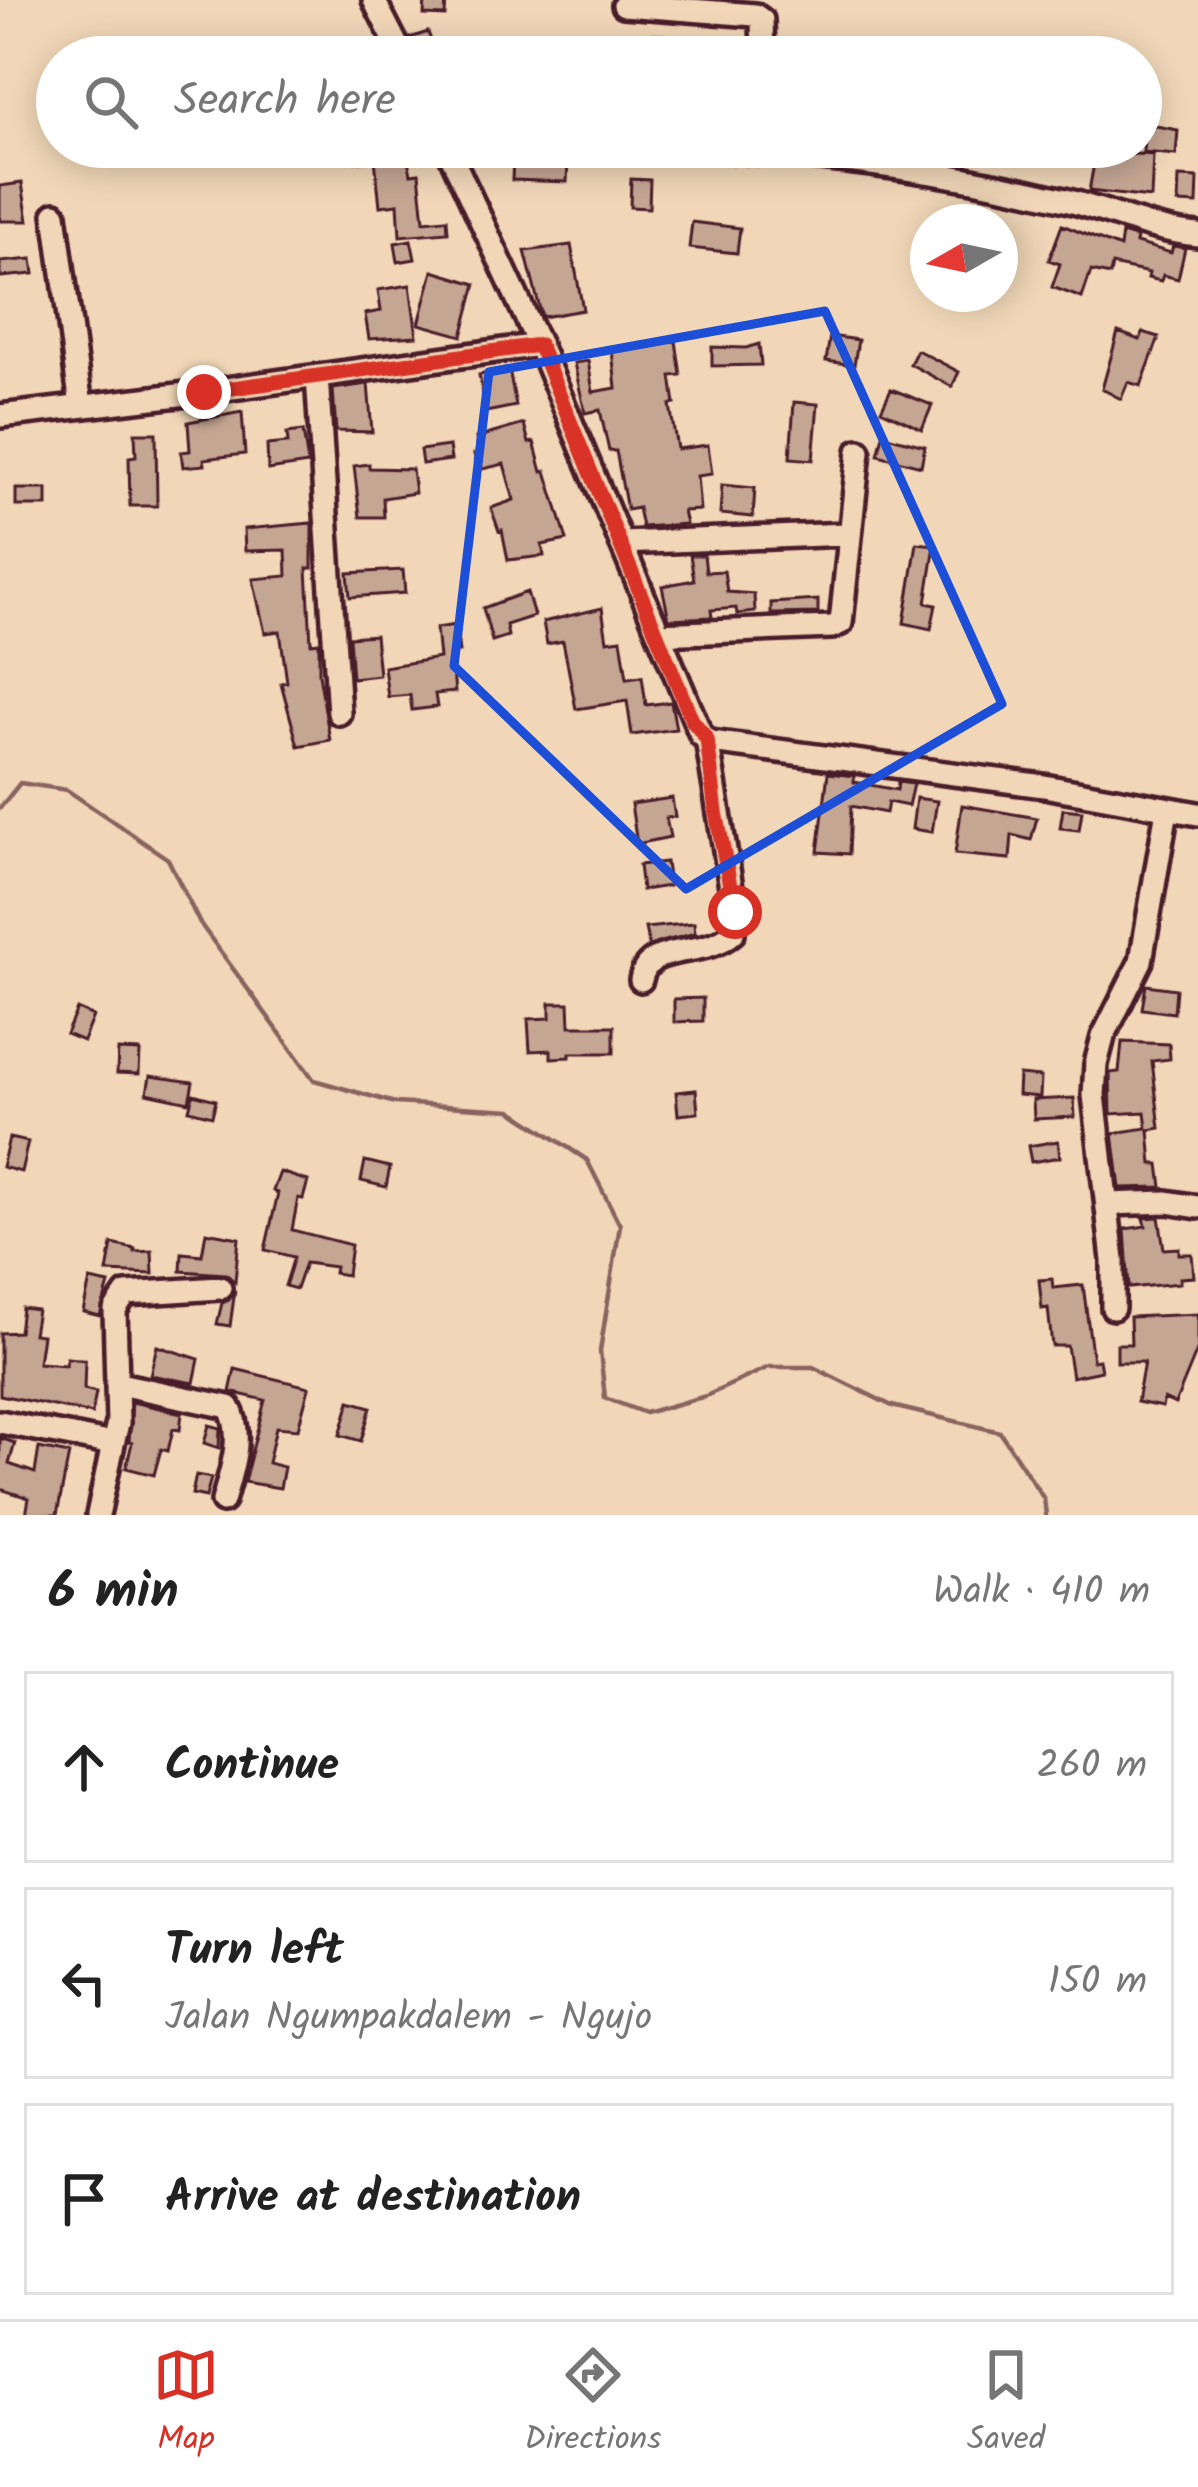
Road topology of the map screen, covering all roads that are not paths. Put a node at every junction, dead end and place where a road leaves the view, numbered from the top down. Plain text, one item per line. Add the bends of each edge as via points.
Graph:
1 (374, 0) edge
2 (624, 5) dead end
3 (392, 36) edge
4 (762, 36) edge
5 (457, 168) edge
6 (884, 168) edge
7 (55, 214) dead end
8 (1198, 235) edge
9 (539, 345) junction
10 (317, 376) junction
11 (81, 406) junction
12 (0, 416) edge
13 (859, 451) dead end
14 (847, 534) junction
15 (621, 543) junction
16 (658, 634) junction
17 (339, 713) dead end
18 (707, 739) junction
19 (1168, 810) junction
20 (1198, 814) edge
21 (641, 980) dead end
22 (1108, 1204) junction
23 (1198, 1207) edge
24 (220, 1288) dead end
25 (1113, 1308) dead end
26 (119, 1384) junction
27 (0, 1422) edge
28 (113, 1444) junction
29 (223, 1501) dead end
30 (98, 1515) edge

1 - 3 street
2 - 4 street via 755,15
5 - 9 street
6 - 8 street via 1066,200
7 - 11 street
9 - 10 street
9 - 15 street
10 - 11 street
10 - 17 street
11 - 12 street
13 - 14 street
14 - 15 street
14 - 16 street via 841,622 832,627
15 - 16 street
16 - 18 street
18 - 19 street
18 - 21 street via 733,933 712,947 651,957
19 - 20 street
19 - 22 street via 1141,961 1096,1064
22 - 23 street
22 - 25 street
24 - 26 street via 120,1298
26 - 28 street
26 - 29 street via 229,1407 237,1435
27 - 28 street
28 - 30 street

